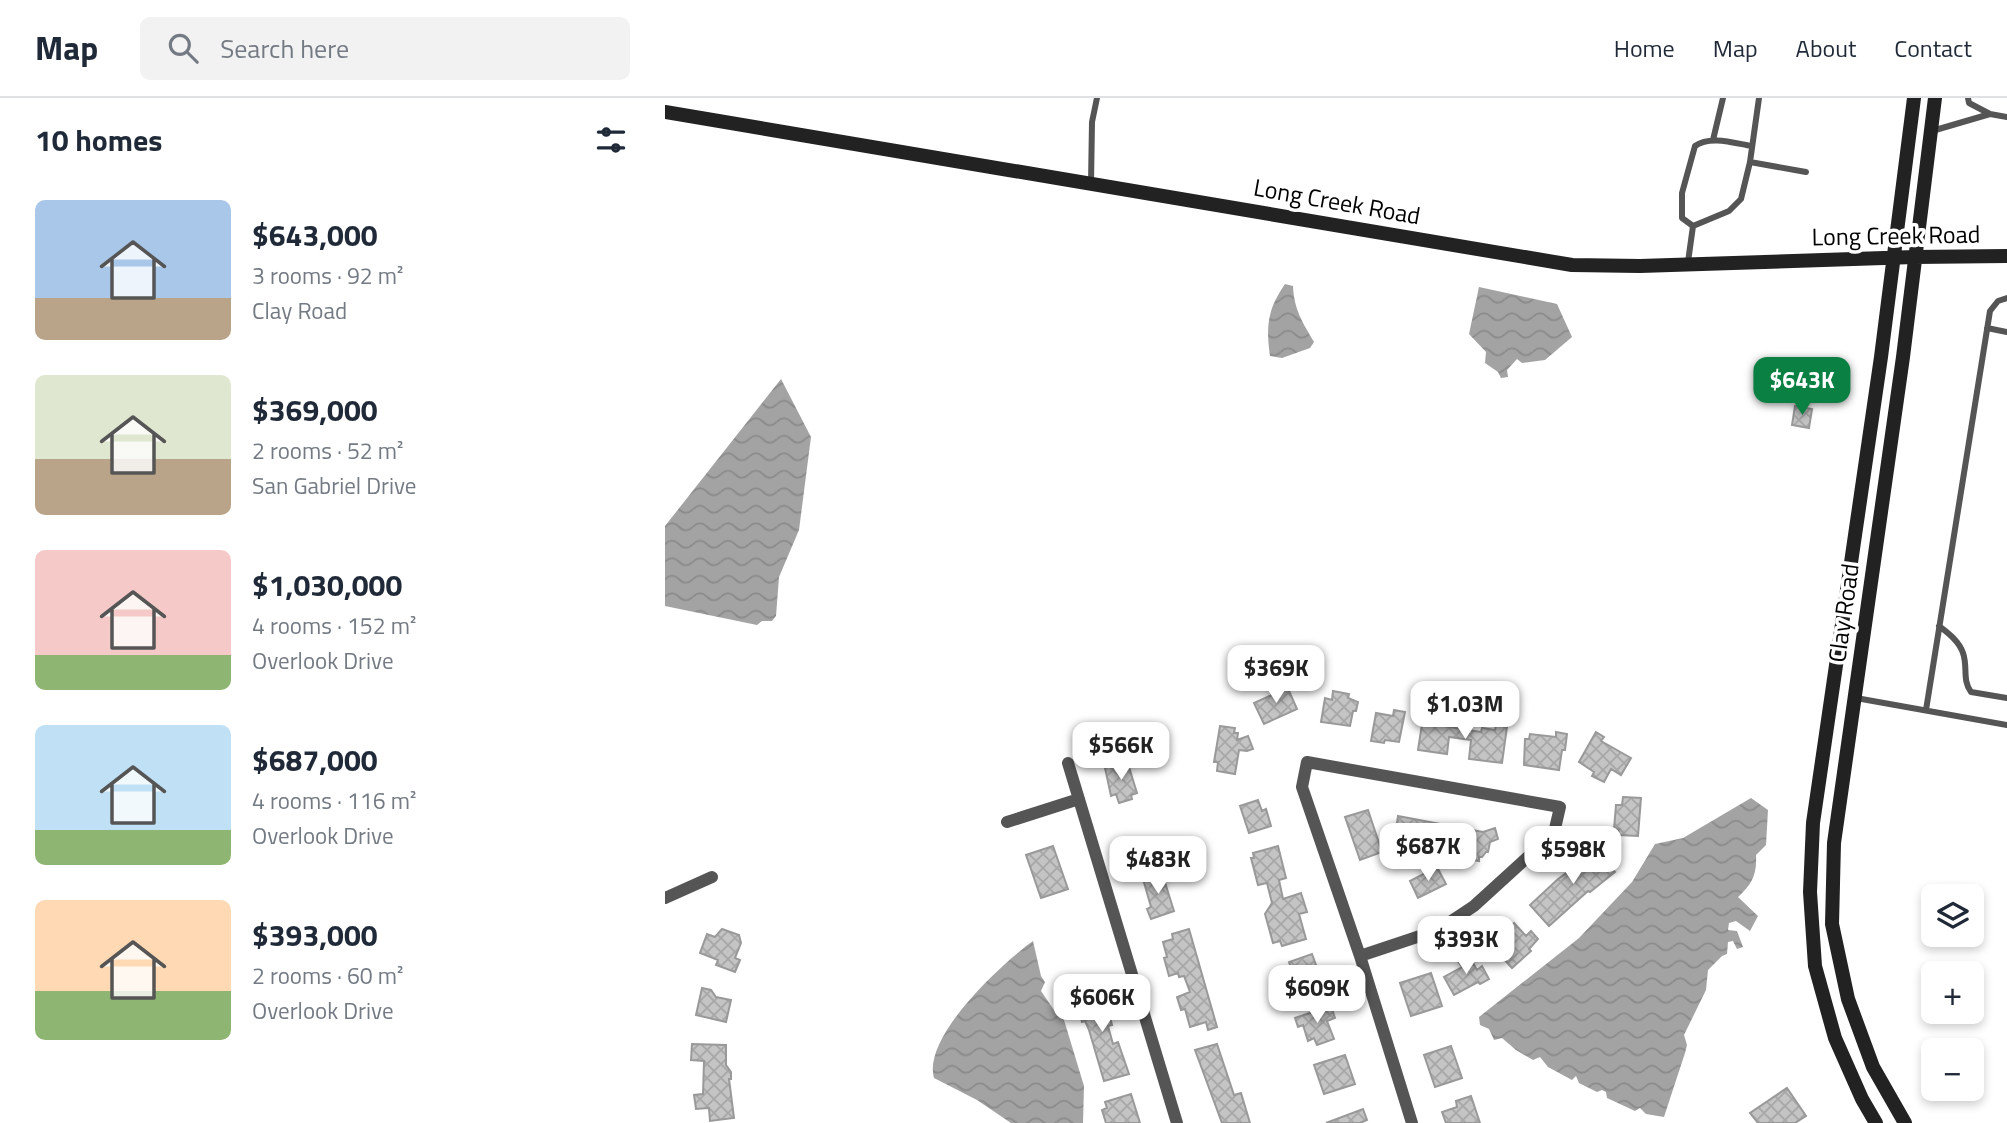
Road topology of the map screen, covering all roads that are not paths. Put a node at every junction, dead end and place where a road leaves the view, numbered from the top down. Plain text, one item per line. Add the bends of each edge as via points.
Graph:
1 (1097, 98) edge
2 (1723, 98) edge
3 (1759, 98) edge
4 (1914, 98) edge
5 (1935, 98) edge
6 (1968, 98) edge
7 (665, 112) edge
8 (1990, 114) junction
9 (2007, 117) edge
10 (1930, 132) junction
11 (1713, 140) junction
12 (1751, 146) junction
13 (1750, 162) junction
14 (1805, 172) dead end
15 (1091, 184) junction
16 (1693, 226) junction
17 (2007, 256) edge
18 (1914, 257) junction
19 (1893, 258) junction
20 (1688, 264) junction
21 (2007, 298) edge
22 (1987, 328) junction
23 (2007, 332) edge
24 (1939, 626) junction
25 (1855, 698) junction
26 (2007, 698) edge
27 (1926, 710) junction
28 (2007, 725) edge
29 (1068, 763) dead end
30 (1079, 799) junction
31 (1007, 821) dead end
32 (712, 877) dead end
33 (665, 898) edge
34 (1360, 956) junction
35 (1177, 1123) edge
36 (1412, 1123) edge
37 (1876, 1123) edge
38 (1905, 1123) edge

1 - 15 lane
2 - 11 lane
3 - 12 lane
4 - 19 main road, Clay Road
5 - 10 main road, Clay Road
6 - 8 lane
7 - 15 main road, Long Creek Road
8 - 9 lane
8 - 10 lane
10 - 18 main road, Clay Road
11 - 12 lane
11 - 16 lane via 1695,146 1682,193 1682,218
12 - 13 lane
13 - 14 lane
13 - 16 lane via 1741,199 1729,211
15 - 20 main road, Long Creek Road via 1572,265
16 - 20 lane
17 - 18 main road, Long Creek Road
18 - 19 main road, Long Creek Road
18 - 25 main road, Clay Road
19 - 20 main road, Long Creek Road
19 - 37 main road, Clay Road via 1814,823 1810,892 1815,966 1831,1026
21 - 22 lane via 1990,311
22 - 23 lane
22 - 24 lane
24 - 26 lane via 1963,653 1965,685 1971,692
24 - 27 lane
25 - 27 lane
25 - 38 main road, Clay Road via 1834,843 1832,924 1848,999 1873,1067
27 - 28 lane
29 - 30 street
30 - 31 street
30 - 35 street
32 - 33 street
34 - 34 street via 1302,787 1307,762 1560,807 1554,833 1474,906 1423,935
34 - 36 street

